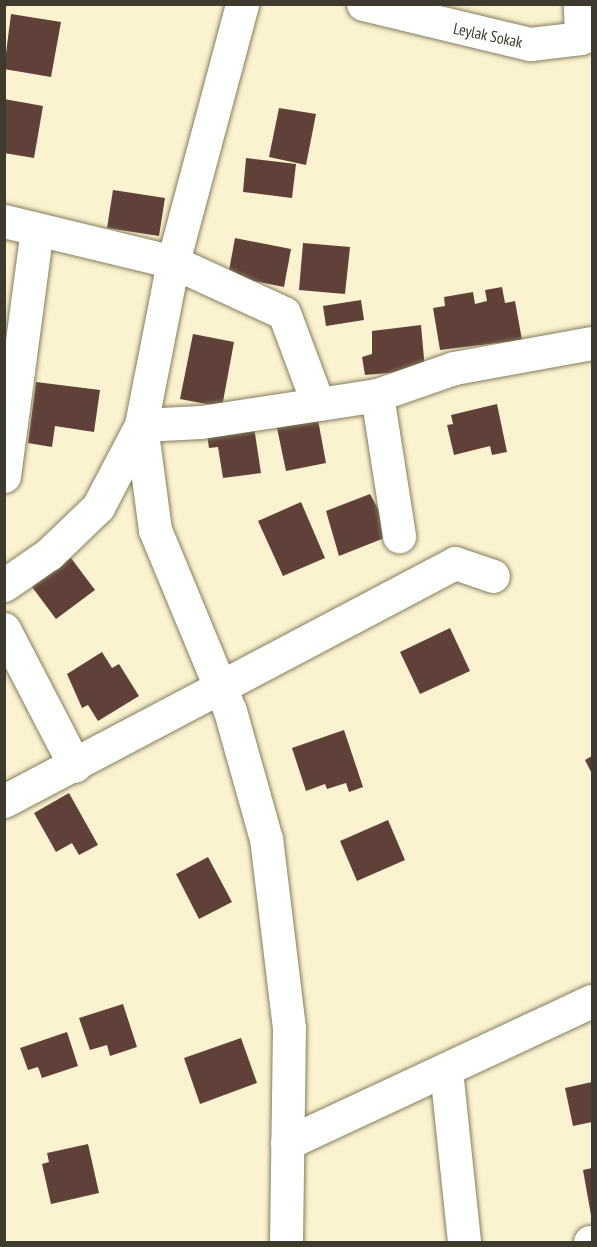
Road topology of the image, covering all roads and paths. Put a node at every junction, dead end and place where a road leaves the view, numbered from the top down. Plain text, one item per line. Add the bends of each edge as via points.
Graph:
1 (242, 4) edge
2 (363, 4) edge
3 (580, 4) edge
4 (4, 221) edge
5 (37, 230) junction
6 (173, 262) junction
7 (592, 343) edge
8 (377, 395) junction
9 (318, 404) junction
10 (141, 425) junction
11 (4, 476) edge
12 (399, 536) dead end
13 (493, 576) dead end
14 (4, 585) edge
15 (4, 629) edge
16 (220, 687) junction
17 (75, 766) junction
18 (4, 801) edge
19 (592, 1001) edge
20 (446, 1070) junction
21 (287, 1143) junction
22 (286, 1242) edge
23 (464, 1242) edge

1 - 6 street
2 - 3 street, Leylak Sokak via 530,44 581,38
4 - 5 street
5 - 6 street
5 - 11 street
6 - 9 street via 284,313
6 - 10 street
7 - 8 street via 454,368
8 - 9 street
8 - 12 street
9 - 10 street
10 - 14 street via 98,507 49,554
10 - 16 street via 155,530
13 - 16 street via 455,563
15 - 17 street
16 - 17 street
16 - 21 street via 266,838 289,1028
17 - 18 street
19 - 20 street
20 - 21 street
20 - 23 street
21 - 22 street

